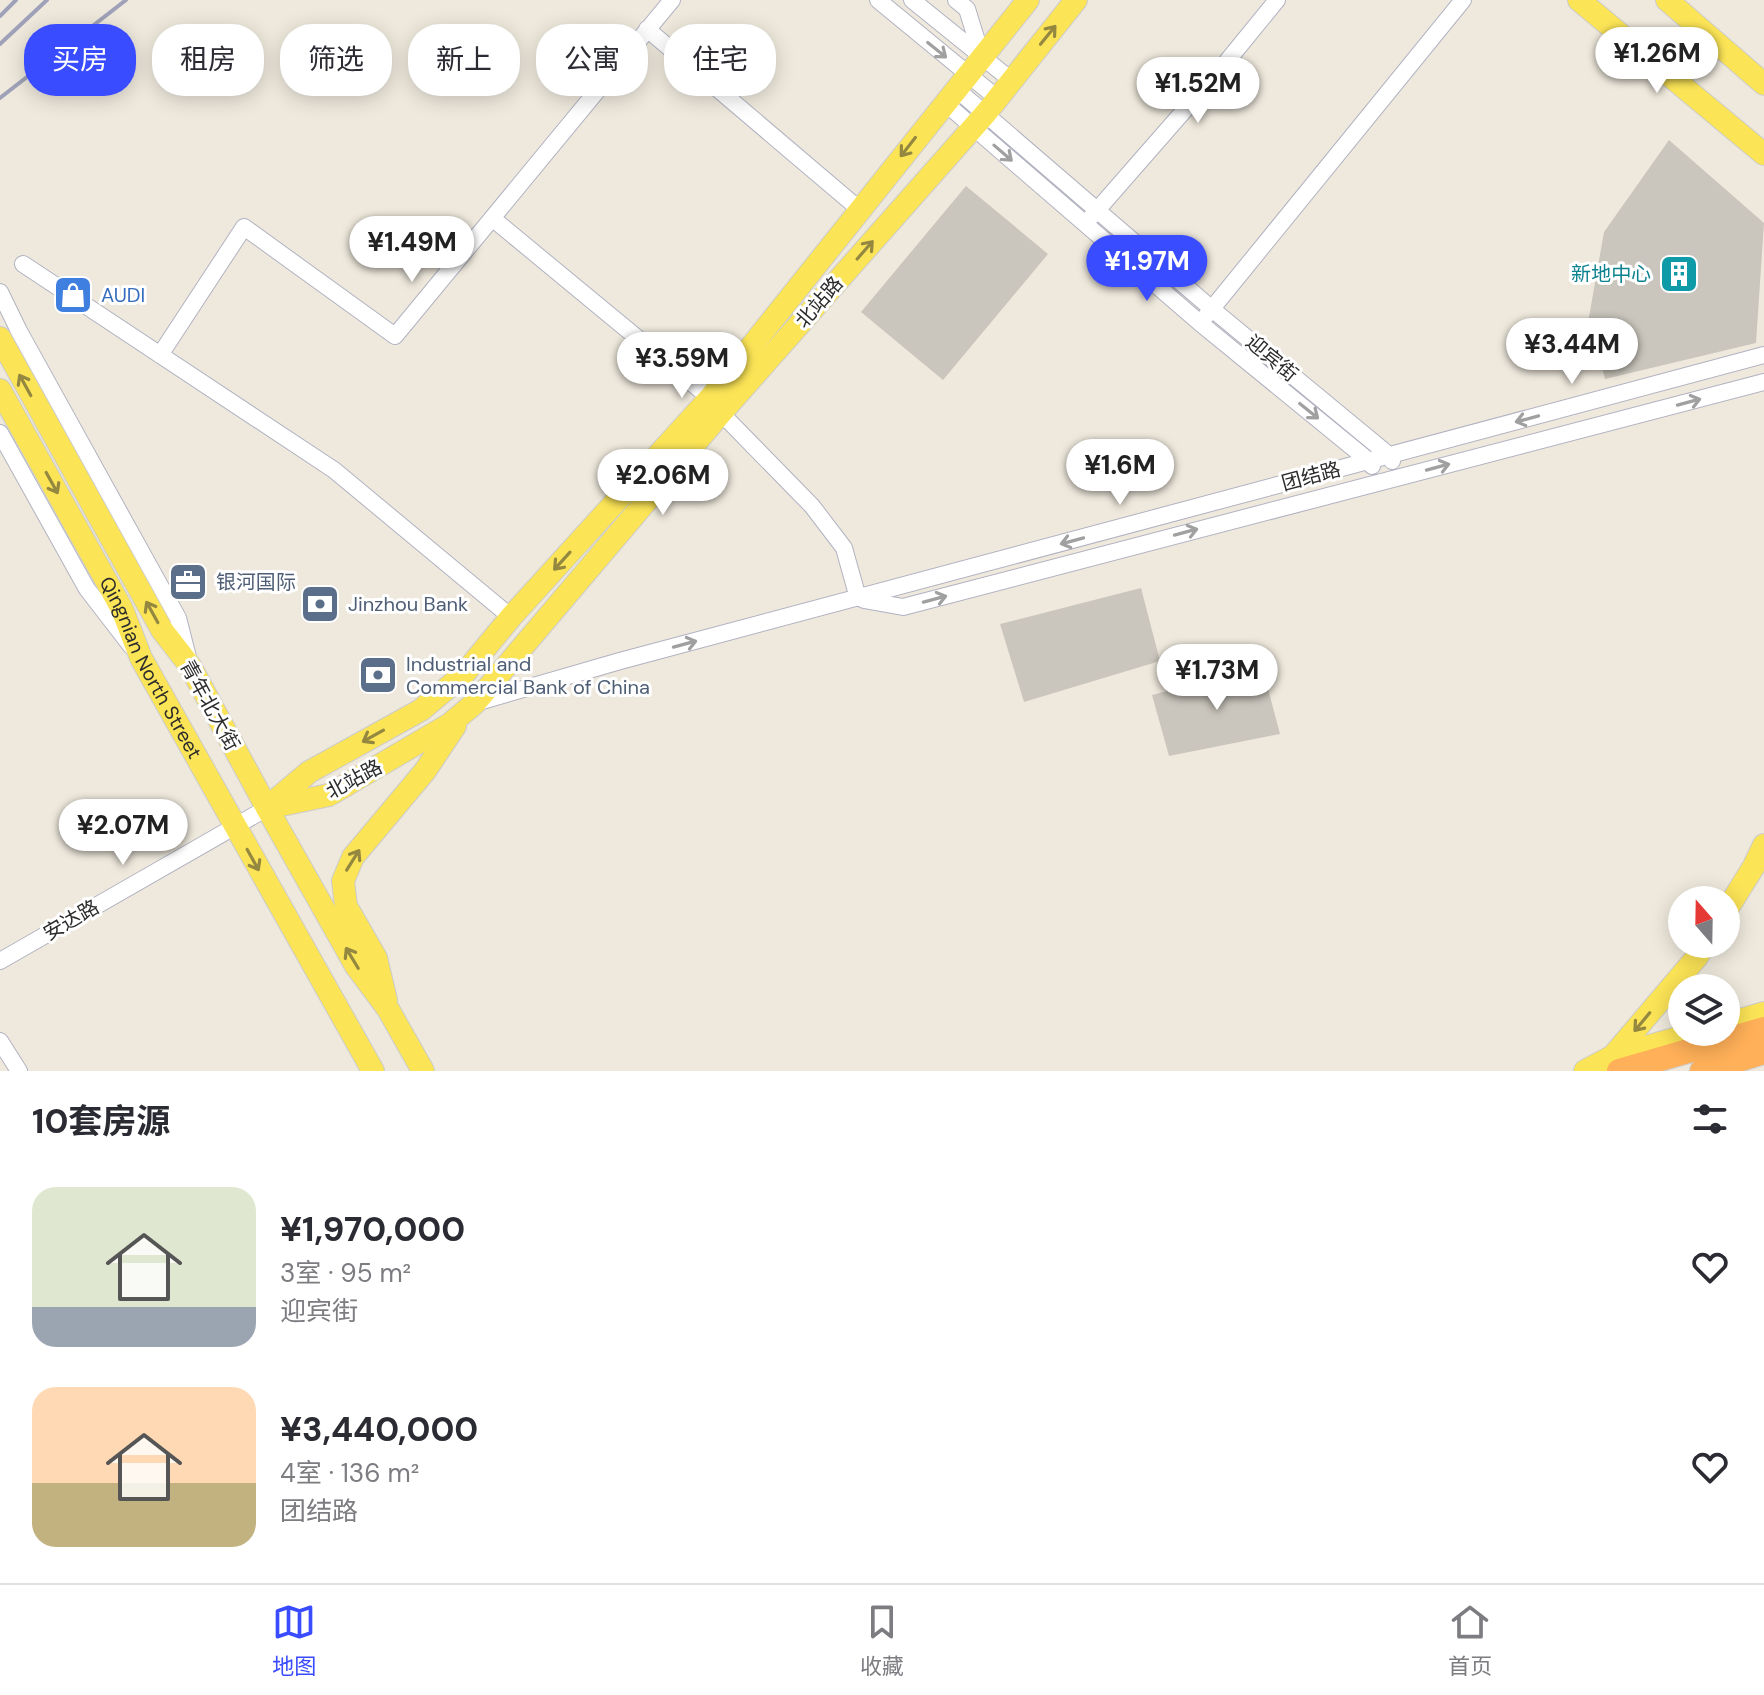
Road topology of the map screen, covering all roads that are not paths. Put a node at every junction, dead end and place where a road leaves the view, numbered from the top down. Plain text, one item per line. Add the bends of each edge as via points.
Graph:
1 (672, 0) edge
2 (878, 0) edge
3 (912, 0) edge
4 (956, 0) edge
5 (1028, 0) edge
6 (1076, 0) edge
7 (1277, 0) edge
8 (1463, 0) edge
9 (1579, 0) edge
10 (1667, 0) edge
11 (648, 28) edge
12 (648, 30) edge
13 (982, 56) junction
14 (1764, 84) edge
15 (956, 88) junction
16 (592, 96) edge
17 (992, 105) junction
18 (1764, 154) edge
19 (859, 209) junction
20 (1097, 209) junction
21 (492, 218) junction
22 (1086, 224) junction
23 (23, 264) dead end
24 (0, 292) edge
25 (1212, 309) junction
26 (1200, 323) junction
27 (0, 338) edge
28 (160, 355) junction
29 (1764, 355) edge
30 (1764, 382) edge
31 (0, 390) edge
32 (716, 405) junction
33 (0, 433) edge
34 (1390, 456) junction
35 (1369, 461) junction
36 (1397, 478) junction
37 (1378, 481) junction
38 (858, 598) junction
39 (511, 617) junction
40 (141, 658) junction
41 (190, 666) junction
42 (469, 708) junction
43 (267, 808) junction
44 (235, 827) junction
45 (1764, 845) edge
46 (1740, 887) edge
47 (1696, 958) edge
48 (0, 961) edge
49 (388, 1009) junction
50 (1764, 1013) edge
51 (1740, 1020) edge
52 (1764, 1029) edge
53 (0, 1041) edge
54 (1668, 1044) edge
55 (1764, 1052) edge
56 (1616, 1064) edge
57 (19, 1071) edge
58 (373, 1071) edge
59 (423, 1071) edge
60 (1585, 1071) edge
61 (1702, 1071) edge

1 - 11 street
2 -> 15 street
3 - 13 street
4 - 13 street via 967,9
5 - 13 main road, 北站路
17 -> 6 main road, 北站路
7 - 20 street
8 - 25 street
9 - 18 main road
10 - 14 main road
12 - 19 street
13 - 15 main road, 北站路
13 - 17 street
15 - 17 street
15 - 17 street, 迎宾街
15 -> 19 main road, 北站路
16 - 21 street
17 - 20 street, 迎宾街
17 -> 22 street, 迎宾街
32 -> 17 main road, 北站路
19 - 32 main road, 北站路
20 - 22 street
20 - 25 street, 迎宾街
21 - 28 street via 395,336 244,227
21 - 32 street
22 - 26 street, 迎宾街
23 - 28 street
24 - 41 street via 178,618
25 - 26 street
25 - 34 street, 迎宾街
26 -> 35 street, 迎宾街
41 -> 27 main road, 青年北大街 via 162,630
28 - 39 street via 334,470
29 -> 34 street, 团结路
36 -> 30 street, 团结路
31 -> 40 main road, Qingnian North Street via 122,609
32 - 38 street via 812,506 844,548
32 -> 39 main road, 北站路
32 - 42 main road, 北站路
33 - 40 street via 87,589
34 - 35 street, 团结路
34 - 36 street
35 - 37 street, 迎宾街
35 -> 38 street, 团结路
36 - 37 street, 团结路
38 -> 37 street, 团结路 via 903,607
42 -> 38 street, 团结路 via 620,661
39 -> 43 main road, 北站路 via 434,701 309,772
40 - 44 main road, Qingnian North Street
41 - 43 main road, 青年北大街
42 - 43 main road, 北站路 via 329,795
49 -> 42 main road via 376,958 346,906 343,881 353,857
43 - 44 street, 安达路
49 -> 43 main road, 青年北大街 via 356,966
44 - 48 street, 安达路
44 -> 58 main road, Qingnian North Street
45 - 46 main road
47 -> 56 main road
49 - 59 main road, 青年北大街
50 - 51 main road
52 - 56 highway
53 - 57 street
54 - 56 main road
55 - 61 highway
56 - 60 main road

